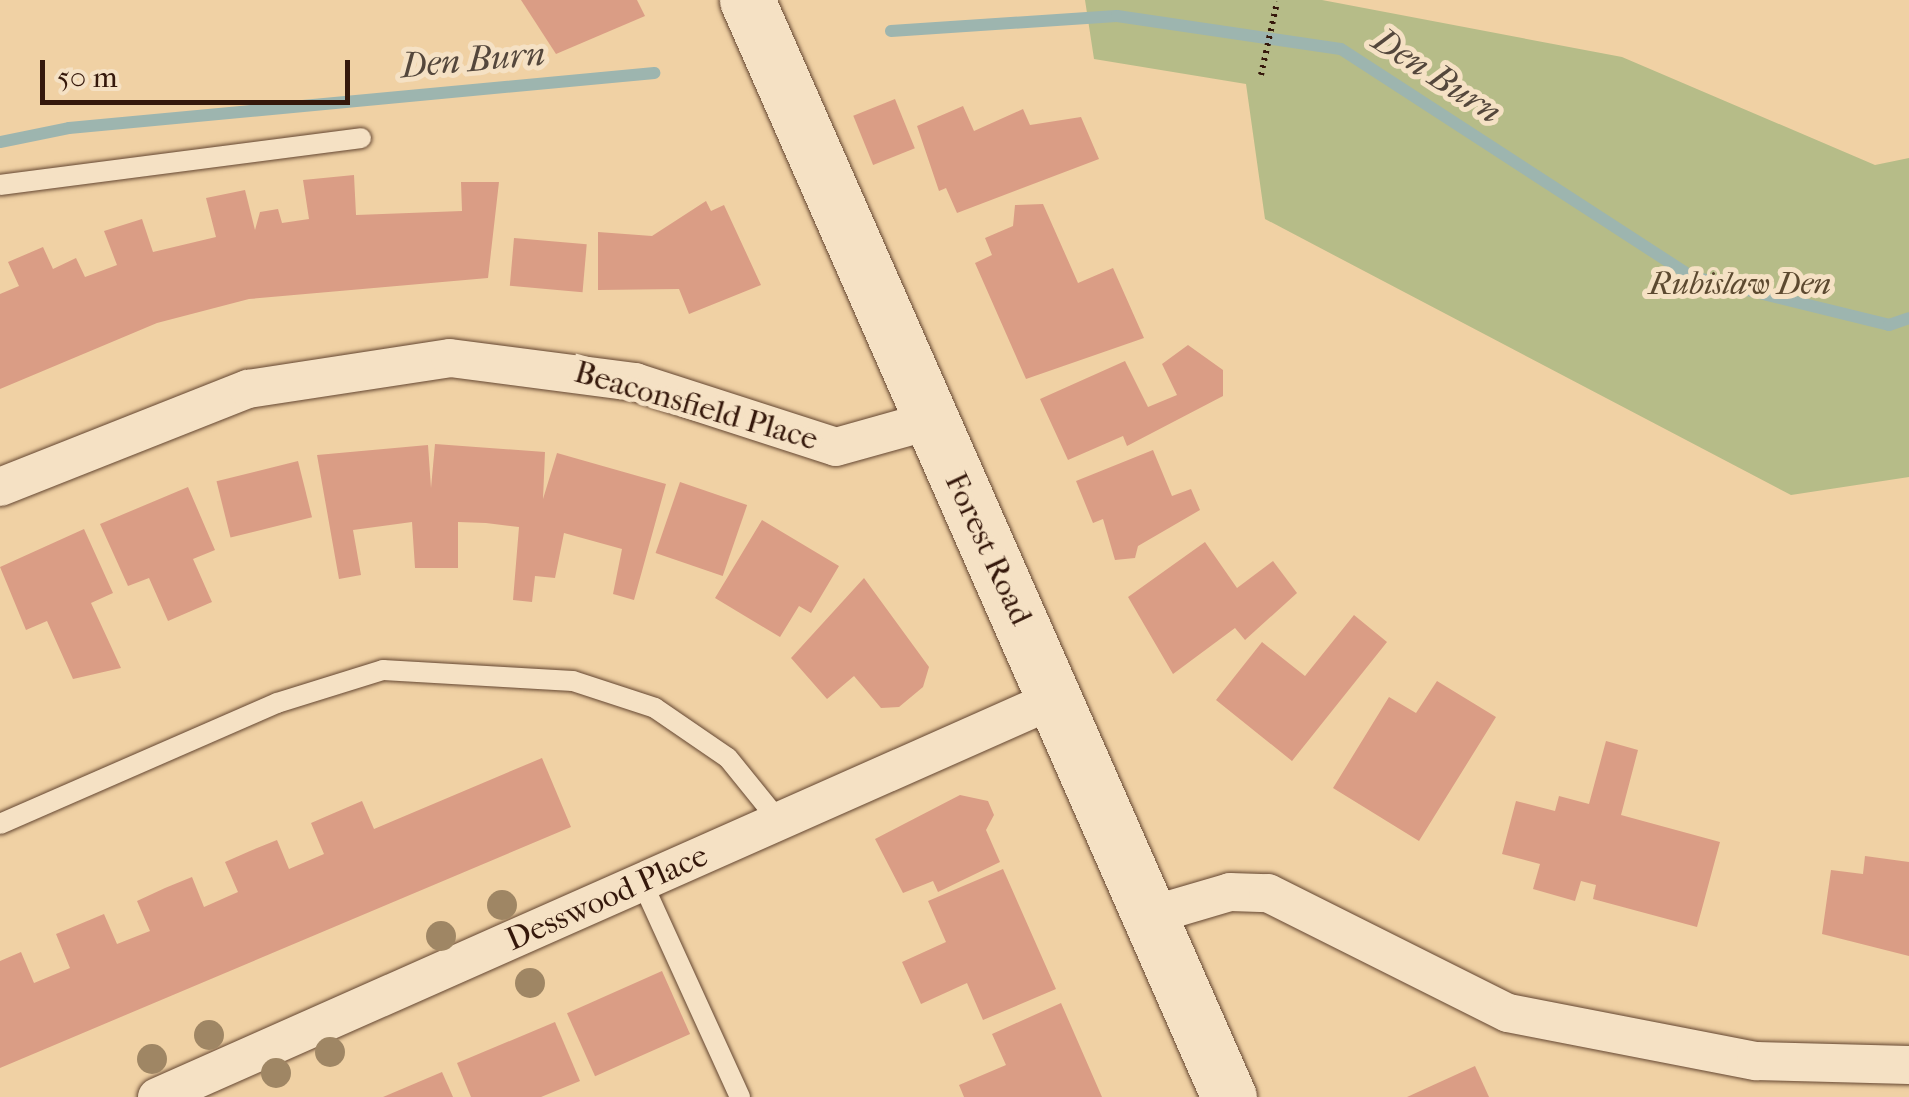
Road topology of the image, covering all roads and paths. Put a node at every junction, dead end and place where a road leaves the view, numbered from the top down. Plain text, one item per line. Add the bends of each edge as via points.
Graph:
1 (747, 0) edge
2 (1278, 2) edge
3 (1261, 75) dead end
4 (360, 138) dead end
5 (0, 185) edge
6 (929, 422) junction
7 (0, 487) edge
8 (1056, 698) junction
9 (779, 821) junction
10 (0, 824) edge
11 (642, 882) junction
12 (1152, 915) junction
13 (1909, 1065) edge
14 (158, 1097) edge
15 (740, 1097) edge
16 (1228, 1097) edge

1 - 6 street, Forest Road
2 - 3 path
4 - 5 lane
6 - 7 street, Beaconsfield Place via 836,447 635,382 450,358 248,390
6 - 8 street, Forest Road
8 - 9 street, Desswood Place
8 - 12 street, Forest Road
9 - 10 lane via 728,758 655,708 573,681 383,670 277,704
9 - 11 street, Desswood Place
11 - 14 street, Desswood Place
11 - 15 lane
12 - 13 street via 1230,892 1268,893 1508,1013 1756,1061
12 - 16 street, Forest Road

